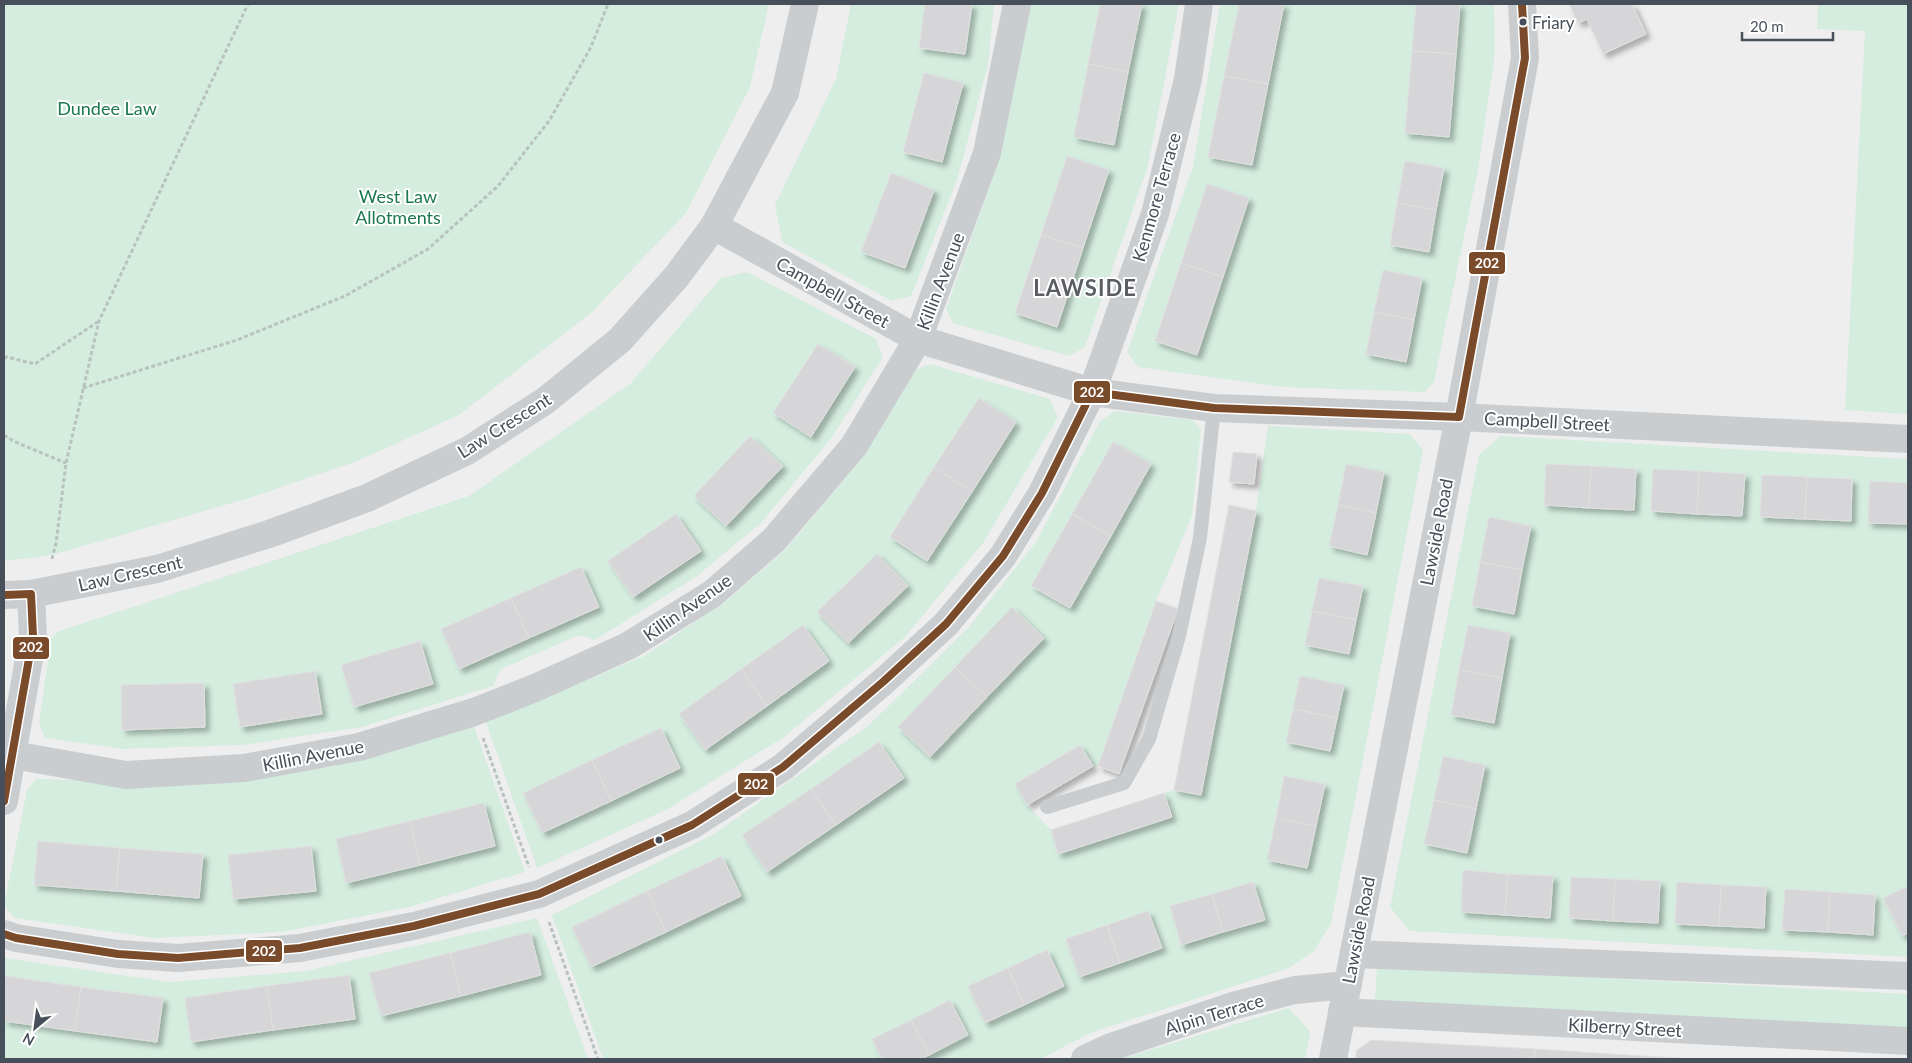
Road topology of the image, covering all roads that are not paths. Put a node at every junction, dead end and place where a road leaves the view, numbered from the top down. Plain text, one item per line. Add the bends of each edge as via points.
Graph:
1 (806, 4) edge
2 (1016, 4) edge
3 (1198, 4) edge
4 (1522, 4) edge
5 (714, 226) junction
6 (918, 339) junction
7 (1092, 392) junction
8 (1214, 408) junction
9 (1459, 417) junction
10 (1908, 439) edge
11 (37, 593) junction
12 (4, 595) edge
13 (13, 755) junction
14 (4, 801) edge
15 (1047, 807) dead end
16 (4, 934) edge
17 (1354, 954) junction
18 (1908, 976) edge
19 (1348, 985) junction
20 (1342, 1012) junction
21 (1908, 1041) edge
22 (1086, 1059) edge
23 (1333, 1059) edge

1 - 5 street, Law Crescent via 784,93
2 - 6 street, Killin Avenue via 987,154
3 - 7 street, Kenmore Terrace via 1188,79 1155,214
4 - 9 street, Lawside Road via 1526,58
5 - 6 street, Campbell Street
5 - 11 street, Law Crescent via 677,276 620,340 545,402 467,451 368,498 269,534 157,570
6 - 7 street, Campbell Street
6 - 13 street, Killin Avenue via 854,446 774,540 712,594 628,646 474,712 360,747 244,768 126,775
7 - 8 street, Campbell Street
7 - 16 street, Kenmore Terrace via 1042,493 1003,556 946,624 783,767 692,825 539,894 414,926 300,948 178,958 118,954
8 - 9 street, Campbell Street
8 - 15 lane via 1200,538 1179,636 1149,739 1124,783
9 - 10 street, Campbell Street
9 - 17 street, Lawside Road
11 - 12 street, Law Crescent
11 - 13 street via 34,636
13 - 14 street
17 - 18 street
17 - 19 street, Lawside Road
19 - 20 street, Lawside Road
19 - 22 street, Alpin Terrace via 1295,990 1236,1005 1110,1047
20 - 21 street, Kilberry Street
20 - 23 street, Lawside Road

